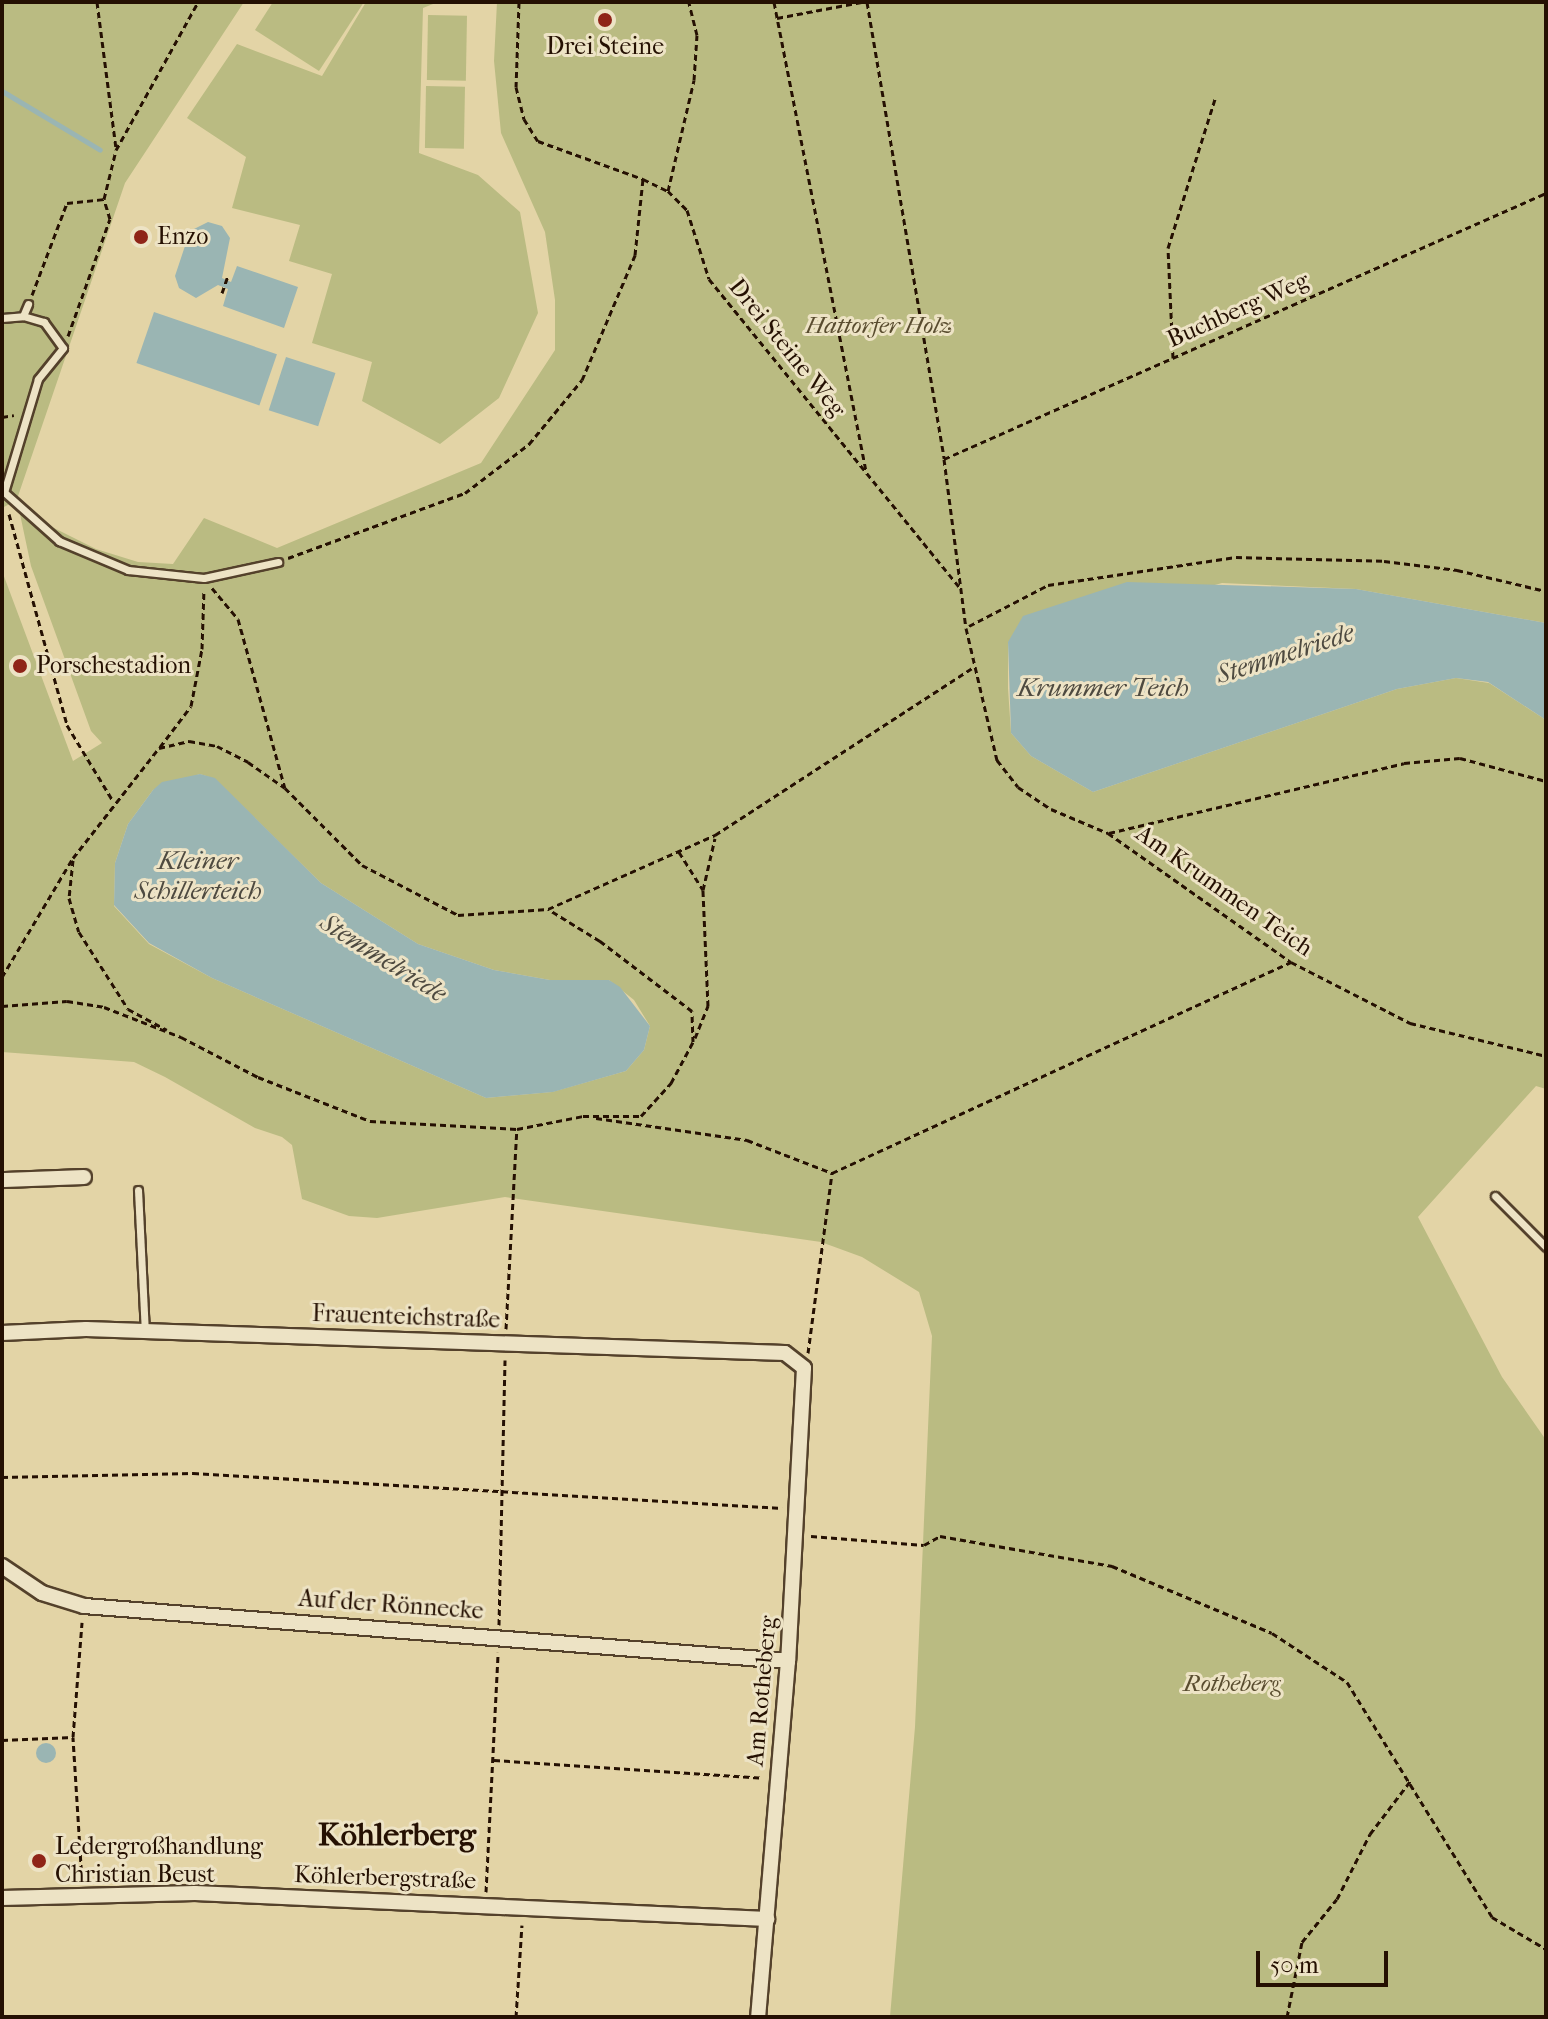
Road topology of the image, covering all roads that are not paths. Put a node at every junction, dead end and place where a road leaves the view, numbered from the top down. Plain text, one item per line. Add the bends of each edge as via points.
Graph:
1 (28, 304) road end
2 (23, 316) junction
3 (2, 318) edge
4 (278, 562) road end
5 (84, 1177) dead end
6 (2, 1180) edge
7 (138, 1190) dead end
8 (1495, 1196) dead end
9 (1546, 1247) edge
10 (145, 1331) junction
11 (2, 1333) edge
12 (804, 1368) joint
13 (2, 1566) edge
14 (788, 1661) junction
15 (2, 1898) edge
16 (767, 1919) junction
17 (758, 2017) edge

1 - 2 lane
2 - 3 lane
2 - 4 lane via 44,322 63,348 38,379 4,492 59,541 128,570 204,578
5 - 6 street
7 - 10 lane
8 - 9 lane
10 - 11 street, Frauenteichstraße
10 - 12 street, Frauenteichstraße via 785,1353
12 - 14 street, Am Rotheberg
13 - 14 street, Auf der Rönnecke via 42,1593 84,1606
14 - 16 street, Am Rotheberg
15 - 16 street, Köhlerbergstraße via 82,1894 486,1903
16 - 17 street, Am Rotheberg

